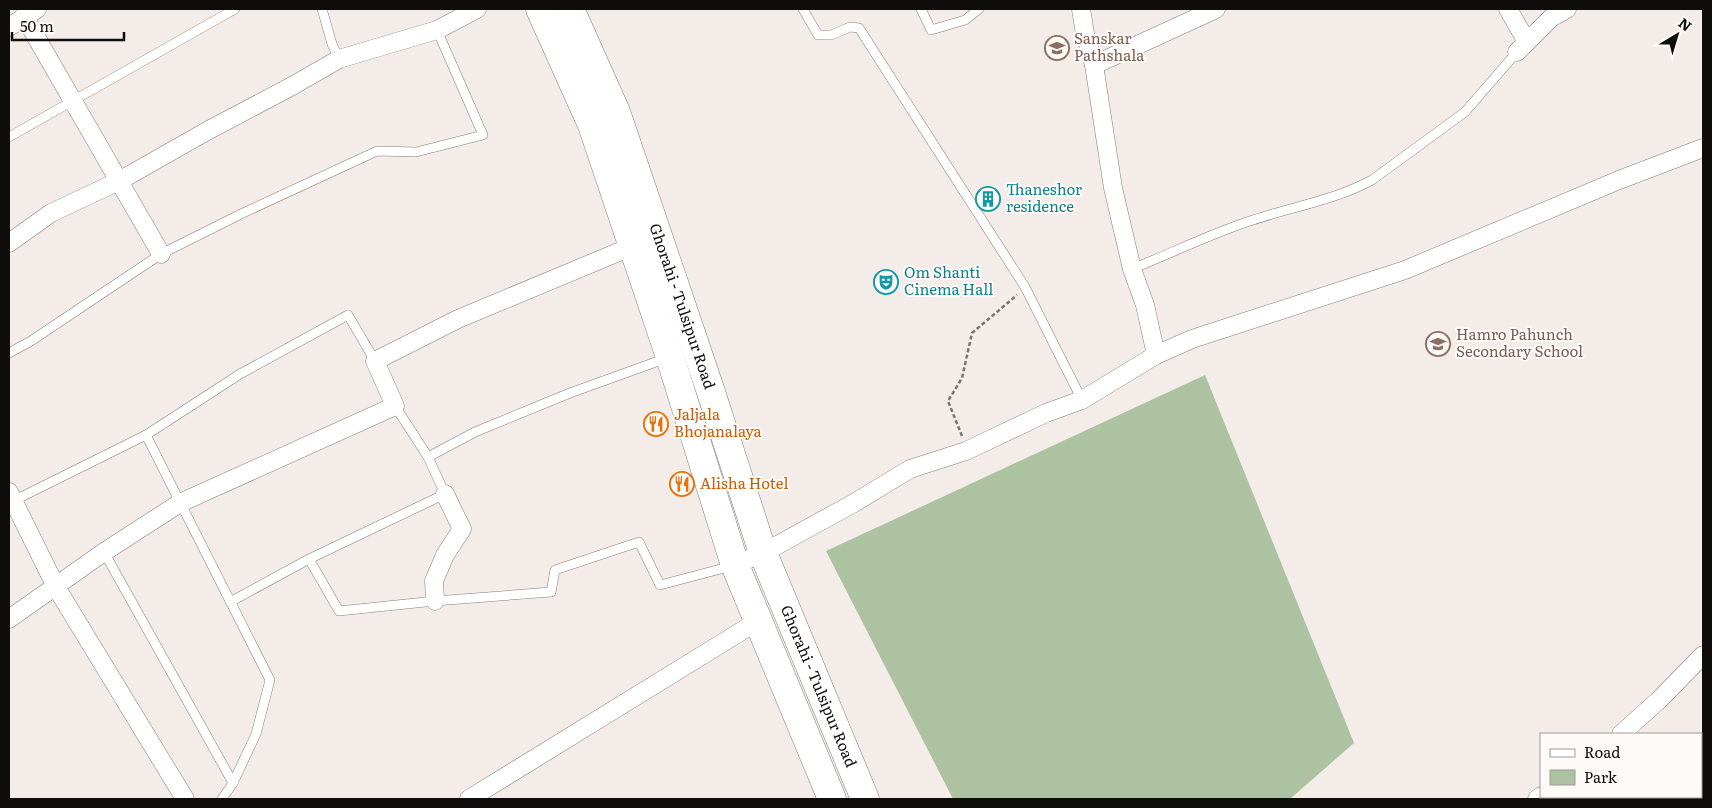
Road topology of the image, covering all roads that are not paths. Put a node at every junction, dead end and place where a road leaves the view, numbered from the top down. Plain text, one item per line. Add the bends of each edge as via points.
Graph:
1 (235, 9) edge
2 (322, 9) edge
3 (477, 9) edge
4 (540, 9) edge
5 (570, 9) edge
6 (803, 9) edge
7 (921, 9) edge
8 (979, 9) edge
9 (1081, 9) edge
10 (1216, 9) edge
11 (1508, 9) edge
12 (1567, 9) edge
13 (30, 13) edge
14 (9, 27) edge
15 (437, 30) junction
16 (1522, 47) junction
17 (339, 59) junction
18 (1094, 65) junction
19 (72, 101) junction
20 (9, 137) edge
21 (1703, 148) edge
22 (120, 181) junction
23 (9, 243) edge
24 (634, 246) junction
25 (161, 254) junction
26 (1132, 270) junction
27 (9, 353) edge
28 (1156, 355) junction
29 (670, 357) junction
30 (375, 361) junction
31 (1082, 400) junction
32 (395, 406) junction
33 (146, 435) junction
34 (428, 457) junction
35 (445, 494) junction
36 (11, 496) edge
37 (180, 503) junction
38 (104, 552) junction
39 (763, 553) junction
40 (309, 559) junction
41 (735, 565) junction
42 (56, 587) junction
43 (435, 601) junction
44 (230, 602) junction
45 (9, 619) edge
46 (758, 621) junction
47 (1703, 656) edge
48 (1622, 733) edge
49 (234, 783) junction
50 (184, 799) edge
51 (222, 799) edge
52 (469, 799) edge
53 (832, 799) edge
54 (866, 799) edge

1 - 19 lane
2 - 17 lane
3 - 15 street
4 - 24 main road, Ghorahi - Tulsipur Road via 592,125
5 - 39 main road, Ghorahi - Tulsipur Road via 616,112
6 - 31 lane via 818,35 831,35 850,27 859,28 1025,287
7 - 8 lane via 932,30 965,20
9 - 18 street
10 - 18 street
11 - 16 street
12 - 16 street via 1552,18
13 - 14 street
13 - 19 street
15 - 17 street
15 - 25 lane via 483,135 416,152 377,151 243,212
16 - 26 lane via 1465,112 1372,180 1342,194 1251,220
17 - 22 street
18 - 26 street via 1113,188
19 - 20 lane
19 - 22 street
21 - 28 street via 1405,270 1192,339
22 - 23 street via 52,213
22 - 25 street
24 - 29 main road, Ghorahi - Tulsipur Road
24 - 30 street via 458,319
25 - 27 lane
26 - 28 street via 1146,305
28 - 31 street
29 - 34 lane via 475,432
29 - 41 main road, Ghorahi - Tulsipur Road
30 - 32 street
30 - 33 lane via 348,315 240,374
31 - 39 street via 1046,412 966,452 910,469
32 - 34 lane
32 - 37 street
33 - 36 lane
33 - 37 lane
34 - 35 lane
35 - 40 lane
35 - 43 street via 462,529 434,581
36 - 42 street
37 - 38 street
37 - 44 lane
38 - 42 street
38 - 49 lane
39 - 41 street
39 - 54 main road, Ghorahi - Tulsipur Road
40 - 43 lane via 339,611
40 - 44 lane
41 - 43 lane via 660,585 639,542 555,570 551,592
41 - 46 main road, Ghorahi - Tulsipur Road
42 - 45 street
42 - 50 street
44 - 49 lane via 270,680 256,734
46 - 52 street
46 - 53 main road, Ghorahi - Tulsipur Road
47 - 48 street
49 - 51 lane

